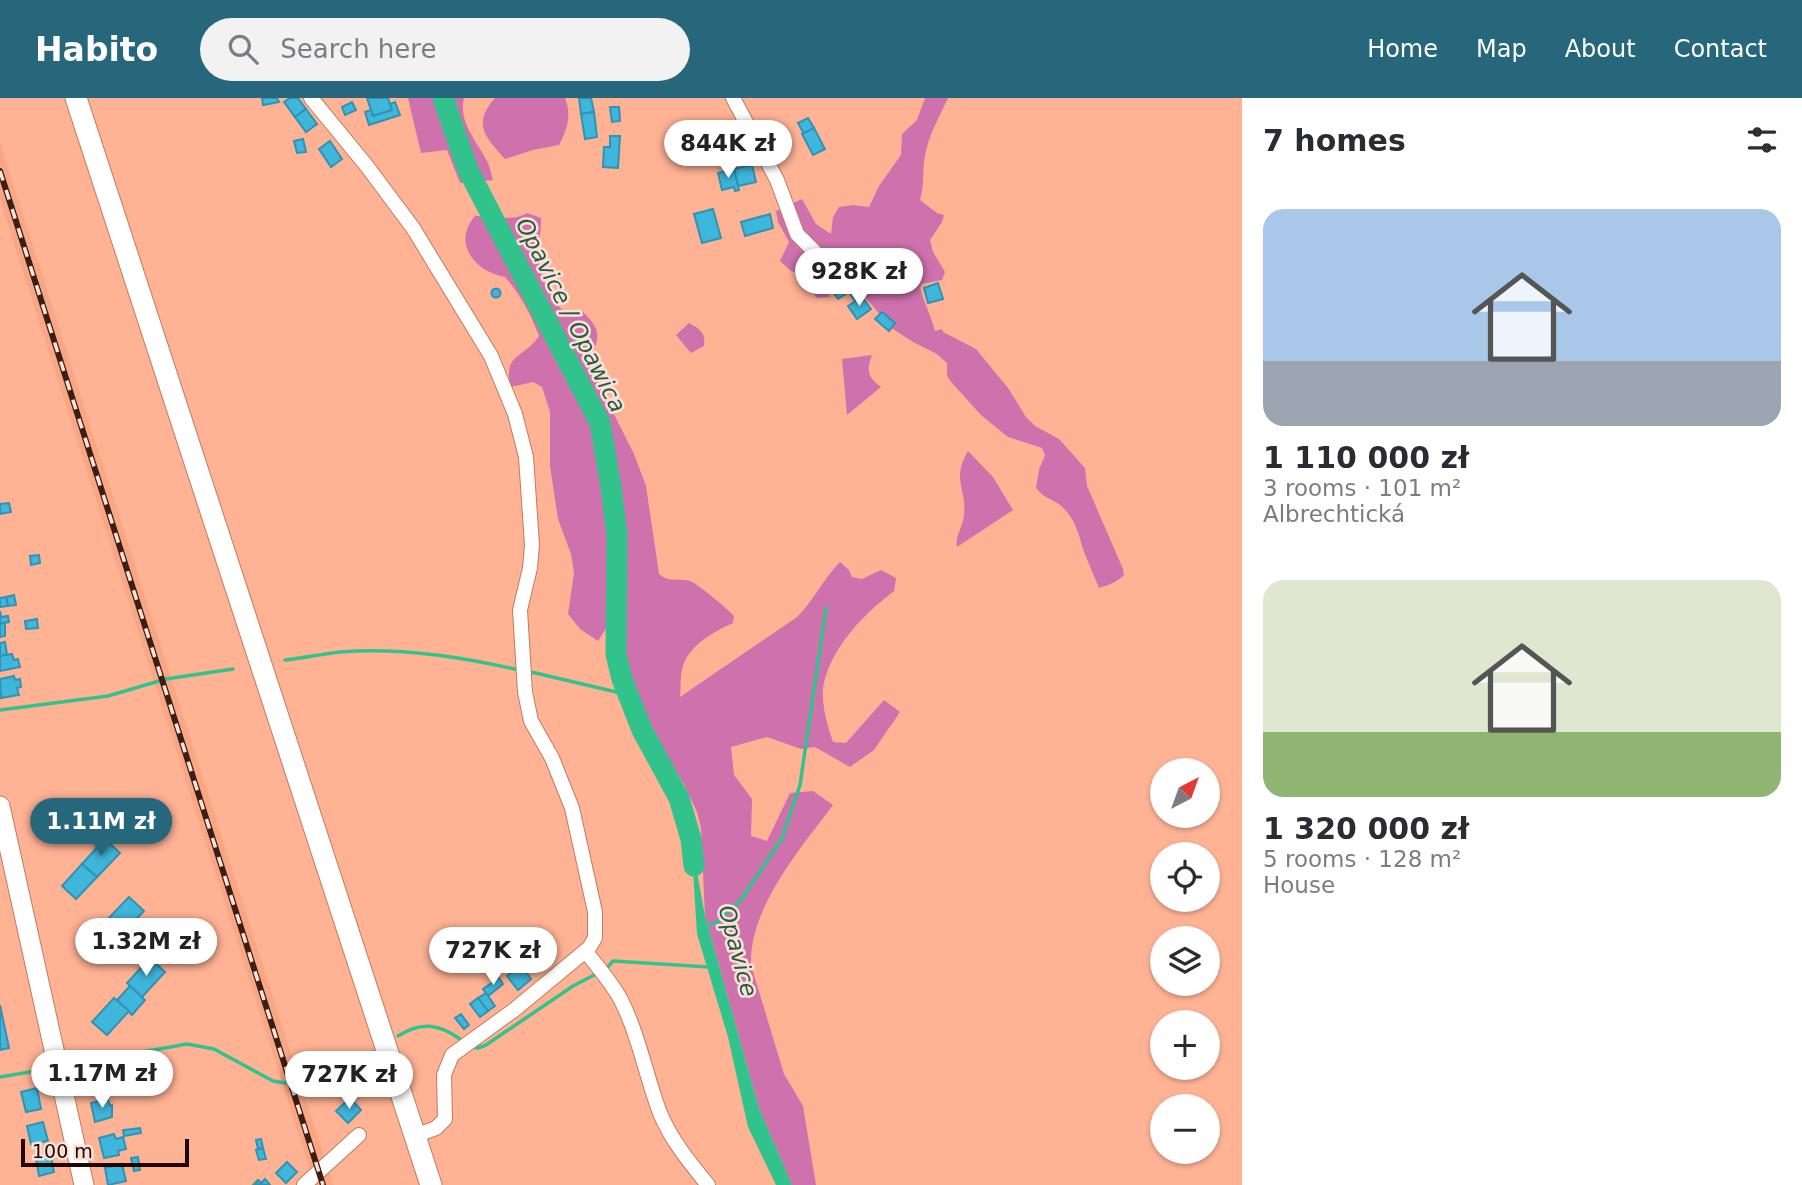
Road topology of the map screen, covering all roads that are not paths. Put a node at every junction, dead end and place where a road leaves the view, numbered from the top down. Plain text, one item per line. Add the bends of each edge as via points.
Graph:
1 (76, 98) edge
2 (312, 98) edge
3 (733, 98) edge
4 (814, 251) dead end
5 (0, 806) edge
6 (586, 952) junction
7 (359, 1135) dead end
8 (415, 1136) junction
9 (83, 1185) edge
10 (304, 1185) edge
11 (431, 1185) edge
12 (708, 1185) edge

1 - 8 main road
2 - 6 street via 413,228 491,356 515,414 526,457 532,545 520,610 524,670 531,721 564,782 588,874 596,931
3 - 4 street via 777,180 797,234
5 - 9 main road
6 - 8 street via 456,1052 444,1075 445,1119
6 - 12 street via 619,997 660,1113 680,1150
7 - 10 street
8 - 11 main road

